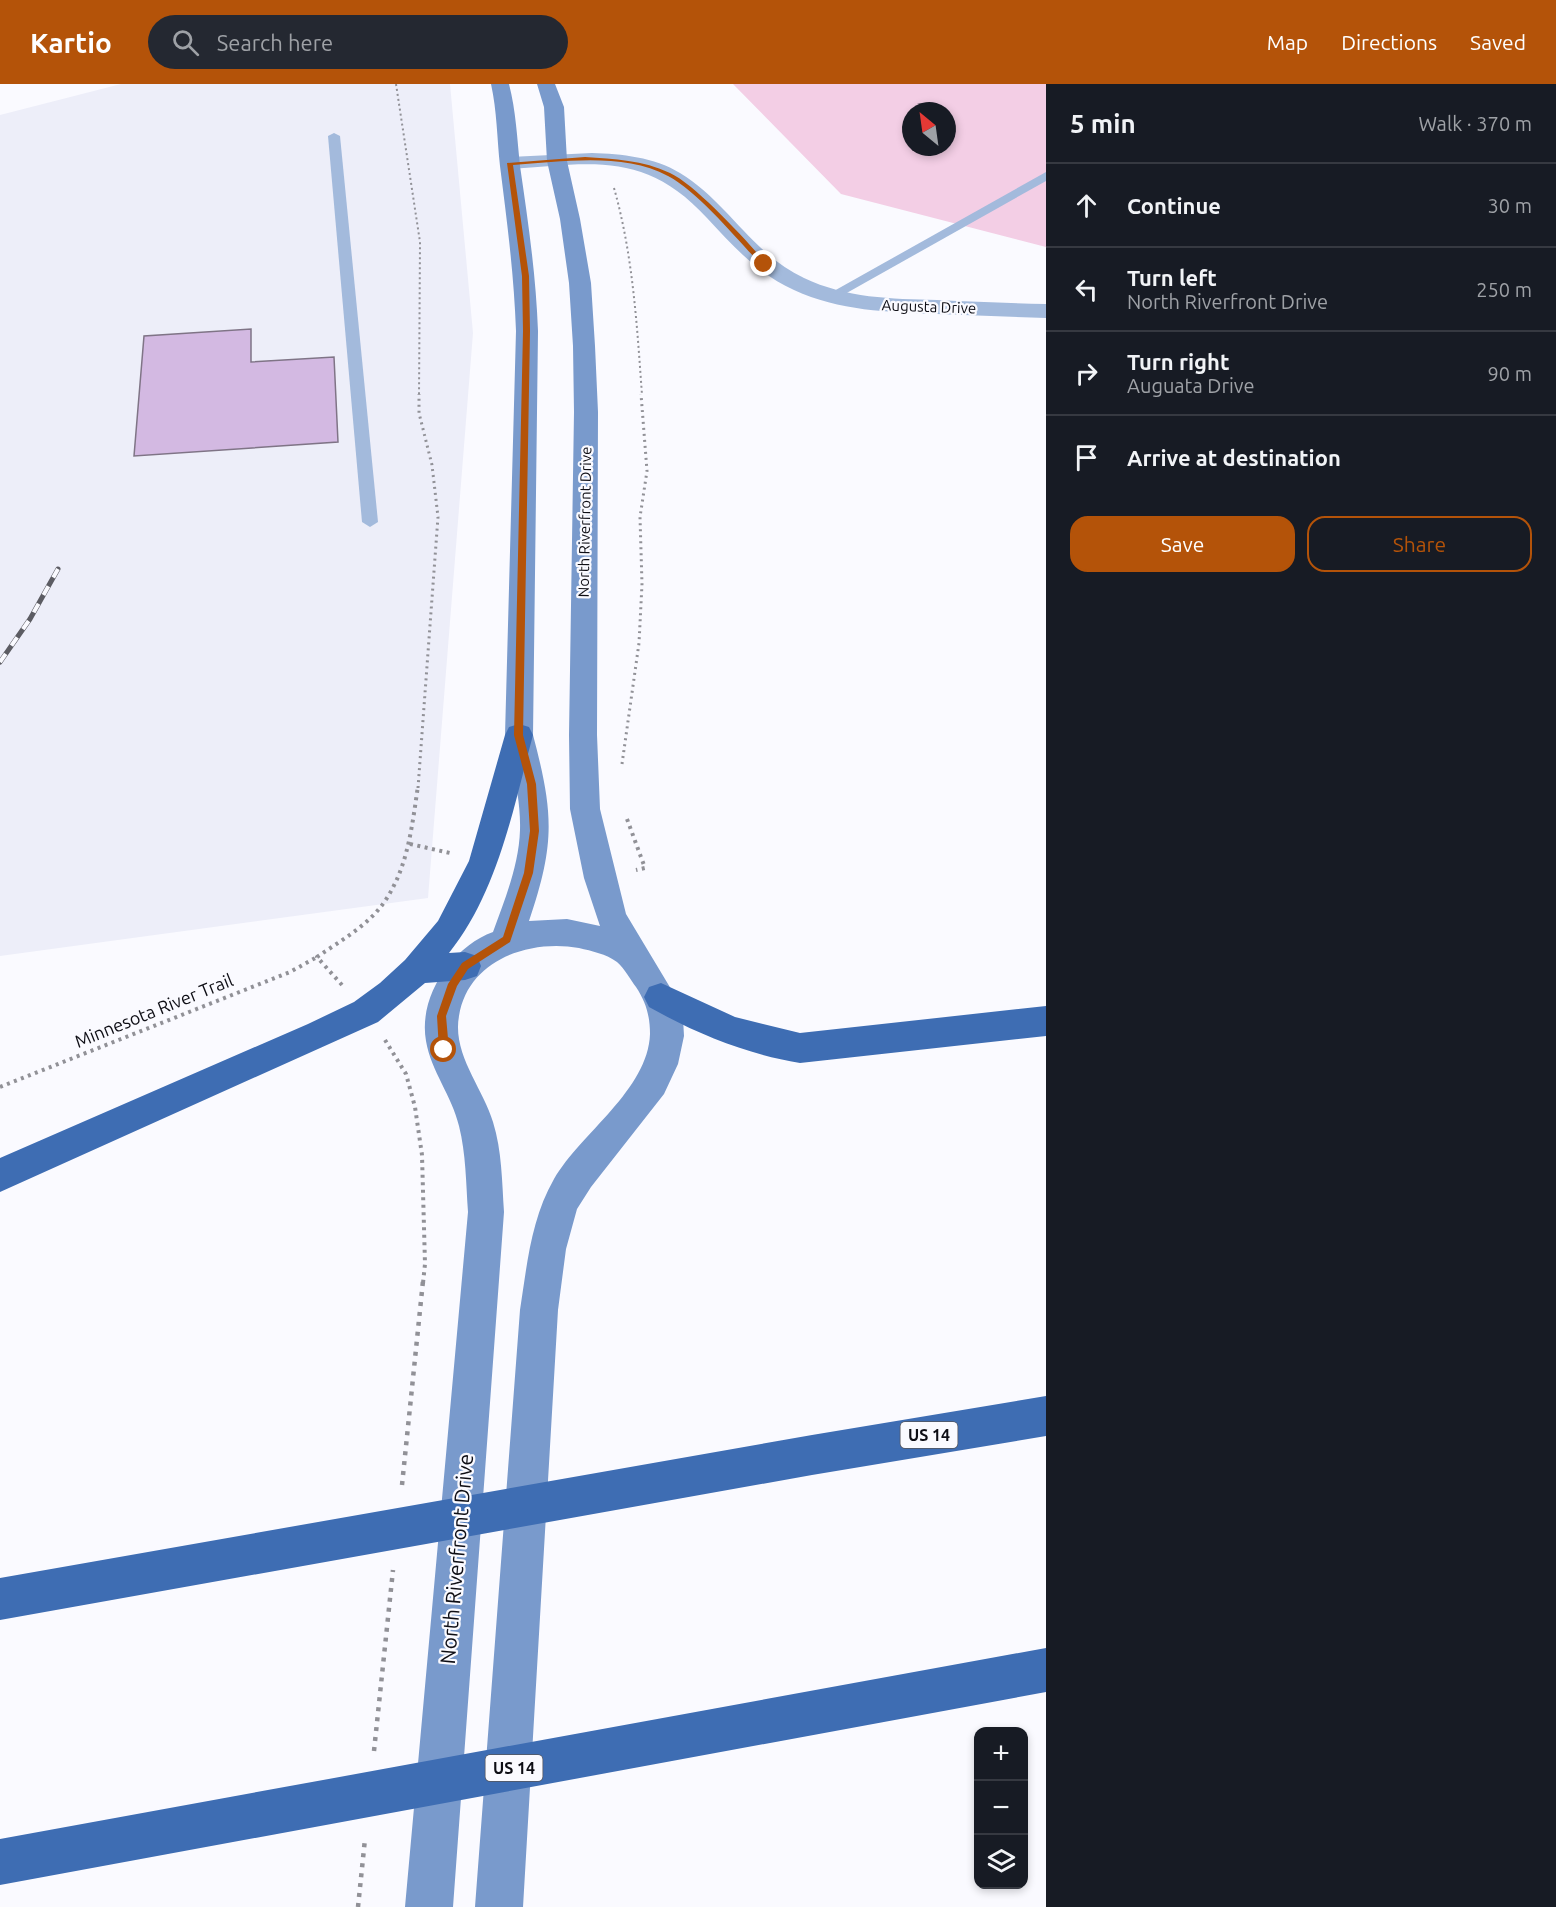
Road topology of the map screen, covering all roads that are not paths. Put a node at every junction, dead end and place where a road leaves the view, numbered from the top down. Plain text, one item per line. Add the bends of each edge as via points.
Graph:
1 (500, 84) edge
2 (546, 84) edge
3 (334, 136) dead end
4 (557, 160) junction
5 (510, 163) junction
6 (1046, 176) edge
7 (822, 293) junction
8 (1046, 311) edge
9 (370, 522) dead end
10 (519, 735) junction
11 (507, 939) junction
12 (632, 955) junction
13 (465, 966) junction
14 (417, 970) junction
15 (661, 998) junction
16 (1046, 1021) edge
17 (0, 1175) edge
18 (1046, 1416) edge
19 (0, 1599) edge
20 (1046, 1670) edge
21 (0, 1862) edge
22 (429, 1907) edge
23 (499, 1907) edge

1 - 5 main road
2 - 4 main road, North Riverfront Drive via 554,107
3 - 9 lane
4 - 5 street, Augusta Drive
4 - 7 street, Augusta Drive via 622,161 670,175 693,192 764,264
4 - 12 main road, North Riverfront Drive via 580,283 584,346 585,809 612,916
5 - 10 main road via 525,276 526,320
6 - 7 lane via 1003,202
7 - 8 street, Augusta Drive via 878,305
10 - 11 main road via 531,784 535,831 528,873
10 - 14 highway via 484,861 449,930
11 - 12 main road via 543,931 576,933 608,942
11 - 13 main road
12 - 15 main road, North Riverfront Drive
13 - 14 highway
13 - 22 main road, North Riverfront Drive via 453,984 441,1016 442,1030 444,1050 473,1113 482,1157 486,1212
14 - 17 highway via 366,1012
15 - 16 highway via 739,1035 800,1048
15 - 23 main road via 666,1017 666,1048 654,1078 567,1192 551,1234 538,1322
18 - 19 highway, US 14
20 - 21 highway, US 14

